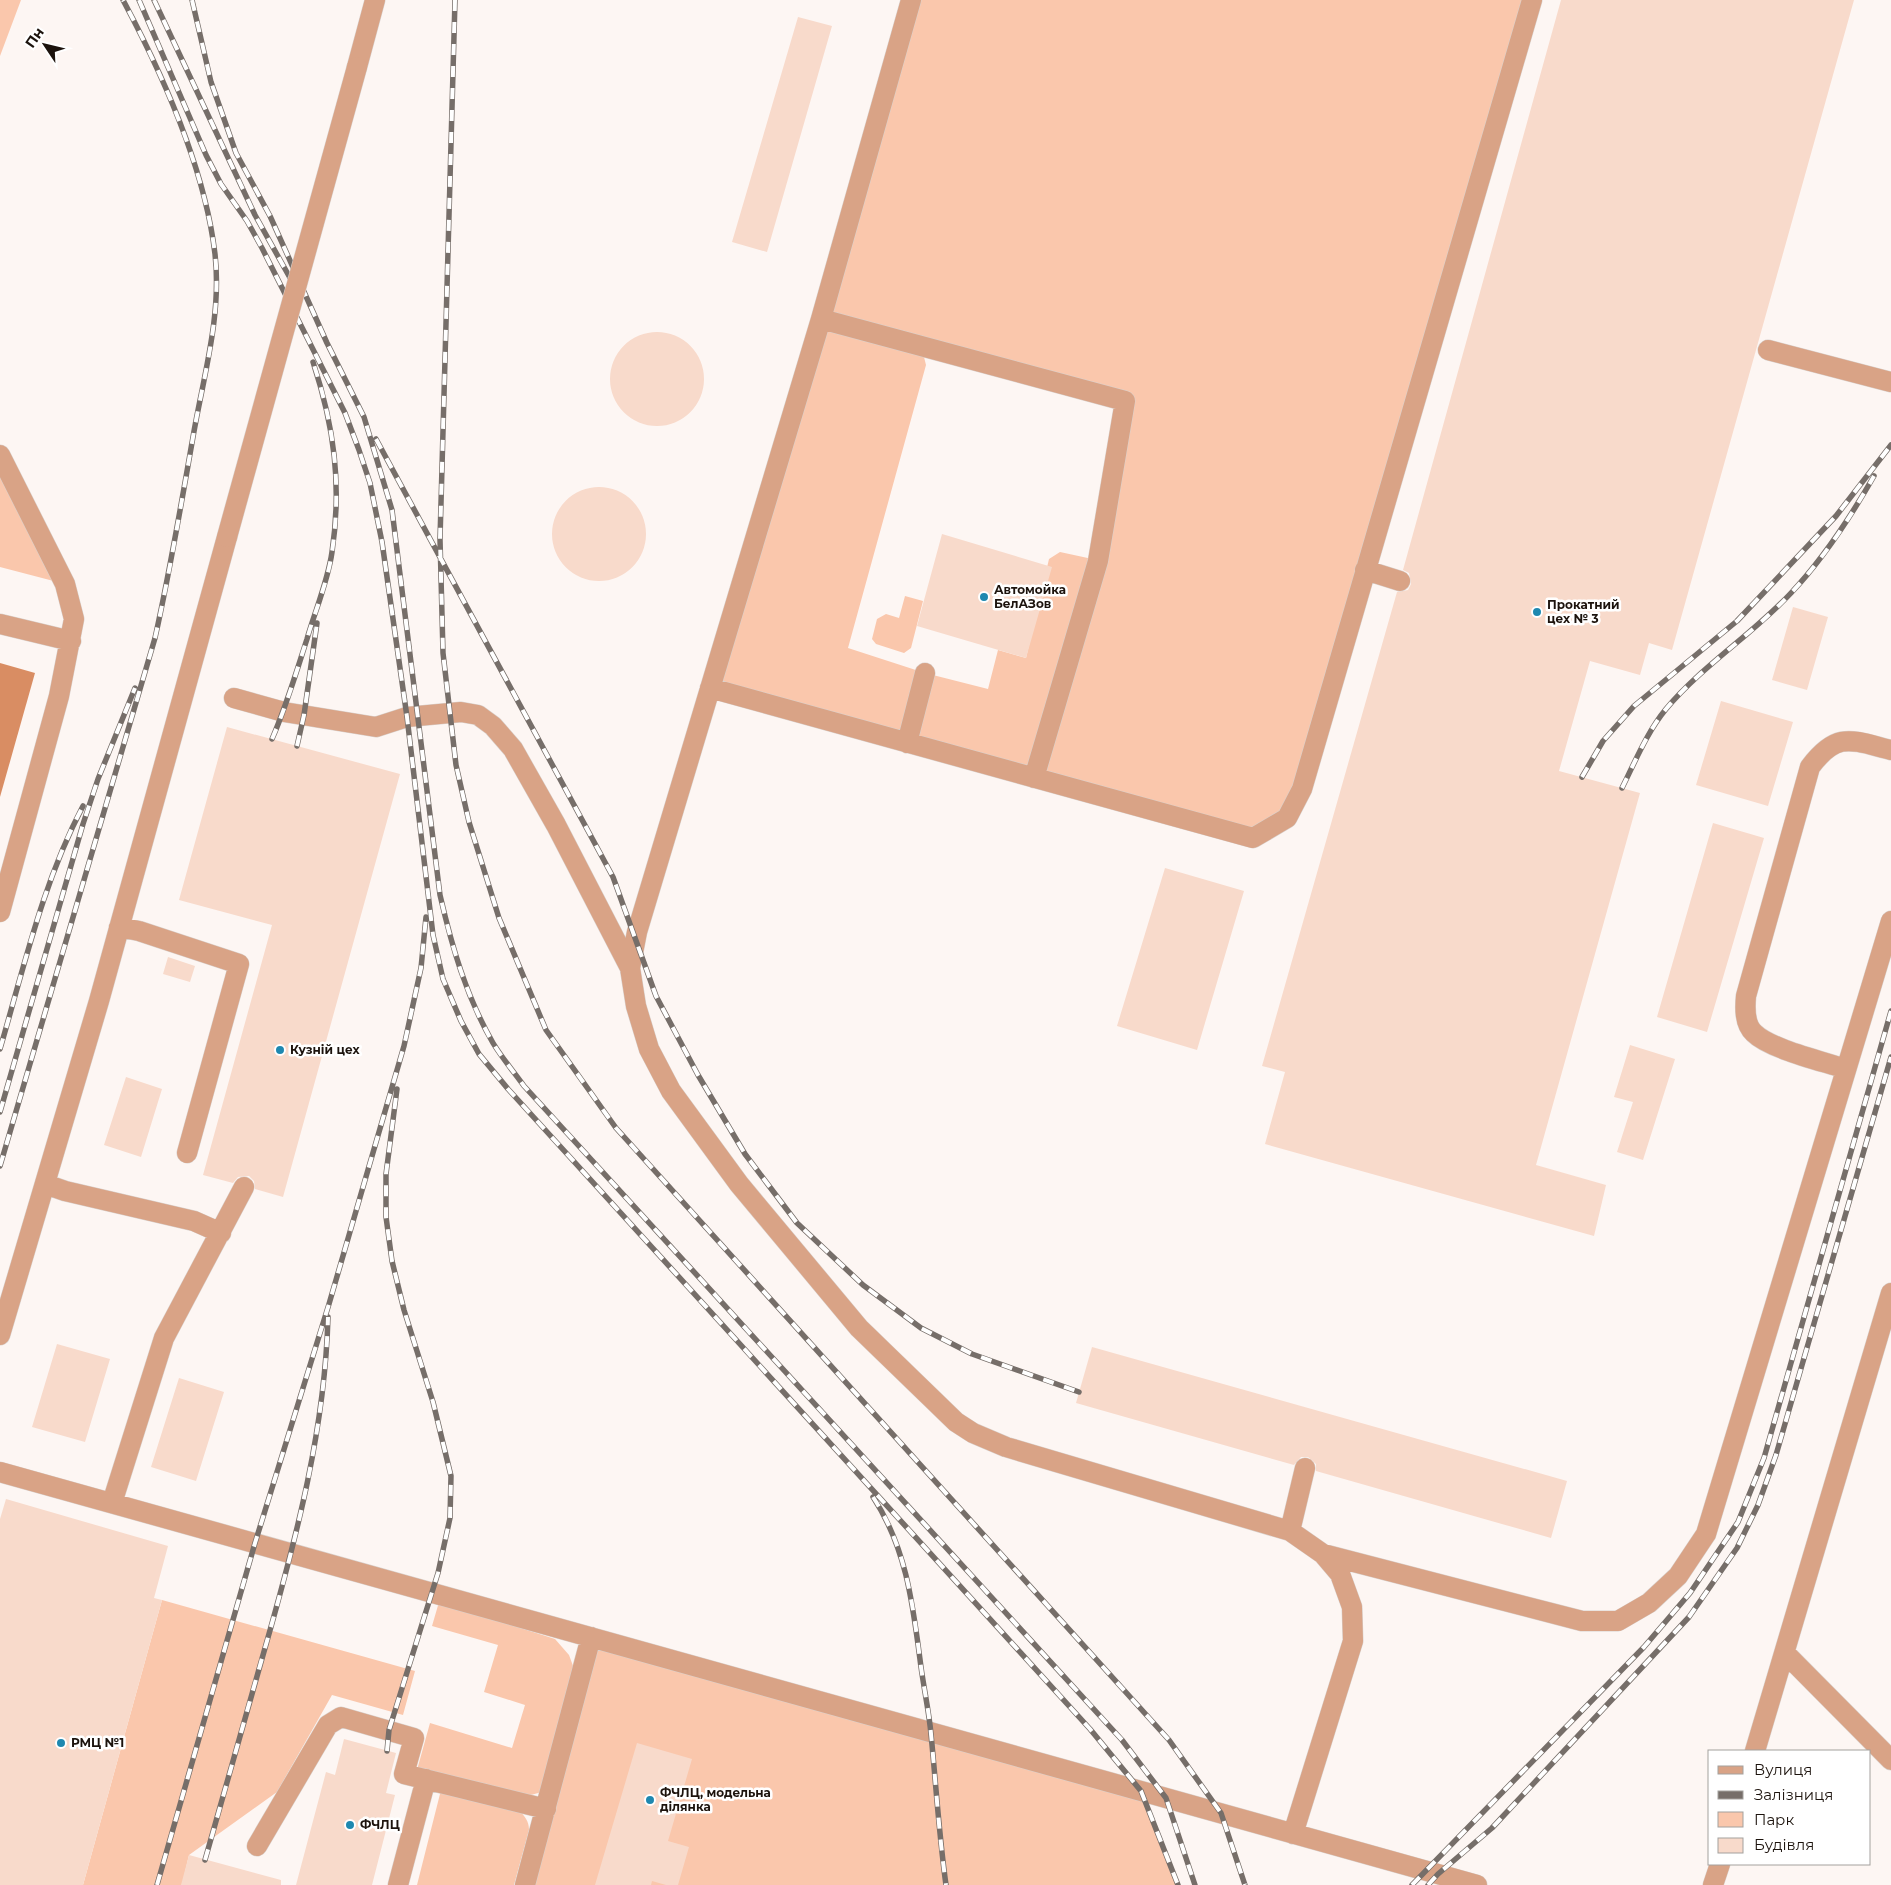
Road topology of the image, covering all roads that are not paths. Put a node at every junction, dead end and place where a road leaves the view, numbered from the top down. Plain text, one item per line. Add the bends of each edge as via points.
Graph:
1 (375, 0) edge
2 (911, 0) edge
3 (1532, 0) edge
4 (821, 319) junction
5 (1768, 350) dead end
6 (1891, 382) edge
7 (0, 455) edge
8 (1365, 570) junction
9 (1400, 581) dead end
10 (0, 624) edge
11 (71, 641) junction
12 (925, 673) dead end
13 (710, 688) junction
14 (234, 698) dead end
15 (907, 742) junction
16 (1891, 750) edge
17 (1034, 778) junction
18 (0, 912) edge
19 (1891, 921) edge
20 (119, 927) junction
21 (630, 968) junction
22 (1846, 1069) junction
23 (187, 1153) dead end
24 (45, 1184) junction
25 (244, 1186) dead end
26 (221, 1233) junction
27 (1891, 1293) edge
28 (0, 1334) edge
29 (1305, 1468) dead end
30 (0, 1472) edge
31 (112, 1503) junction
32 (1290, 1531) junction
33 (1323, 1554) junction
34 (591, 1637) junction
35 (1786, 1653) junction
36 (1755, 1750) edge
37 (1891, 1760) edge
38 (426, 1779) junction
39 (546, 1810) junction
40 (1293, 1834) junction
41 (258, 1846) dead end
42 (1720, 1865) edge
43 (398, 1885) edge
44 (525, 1885) edge
45 (1477, 1885) edge
46 (1713, 1885) edge

1 - 20 street, bridge
2 - 4 street
3 - 8 street
4 - 13 street
4 - 17 street via 1124,401 1098,560
5 - 6 street
7 - 11 street via 66,584 74,619
8 - 9 street
8 - 17 street via 1302,789 1287,818 1253,838
10 - 11 street
11 - 18 street
12 - 15 street
13 - 15 street
13 - 21 street via 637,932
14 - 21 street via 284,712 376,727 407,717 462,712 478,715 494,726 513,749
15 - 17 street
16 - 22 street via 1860,742 1838,741 1823,750 1810,767 1746,996 1745,1015 1753,1032 1773,1044
19 - 22 street
20 - 23 street via 239,964
20 - 24 street
21 - 32 street via 636,1006 649,1049 682,1106 739,1184 859,1328 950,1417 973,1433 1006,1447
22 - 33 street via 1706,1534 1678,1576 1649,1603 1618,1621 1582,1621
24 - 26 street via 194,1221
24 - 28 street
25 - 26 street
26 - 31 street via 164,1338
27 - 35 street
29 - 32 street
30 - 31 street
31 - 34 street
32 - 33 street
33 - 40 street via 1340,1574 1352,1607 1353,1641
34 - 39 street
34 - 40 street
35 - 36 street
35 - 37 street
38 - 39 street
38 - 41 street via 404,1774 414,1738 340,1717 328,1724
38 - 43 street
39 - 44 street
40 - 45 street
42 - 46 street

